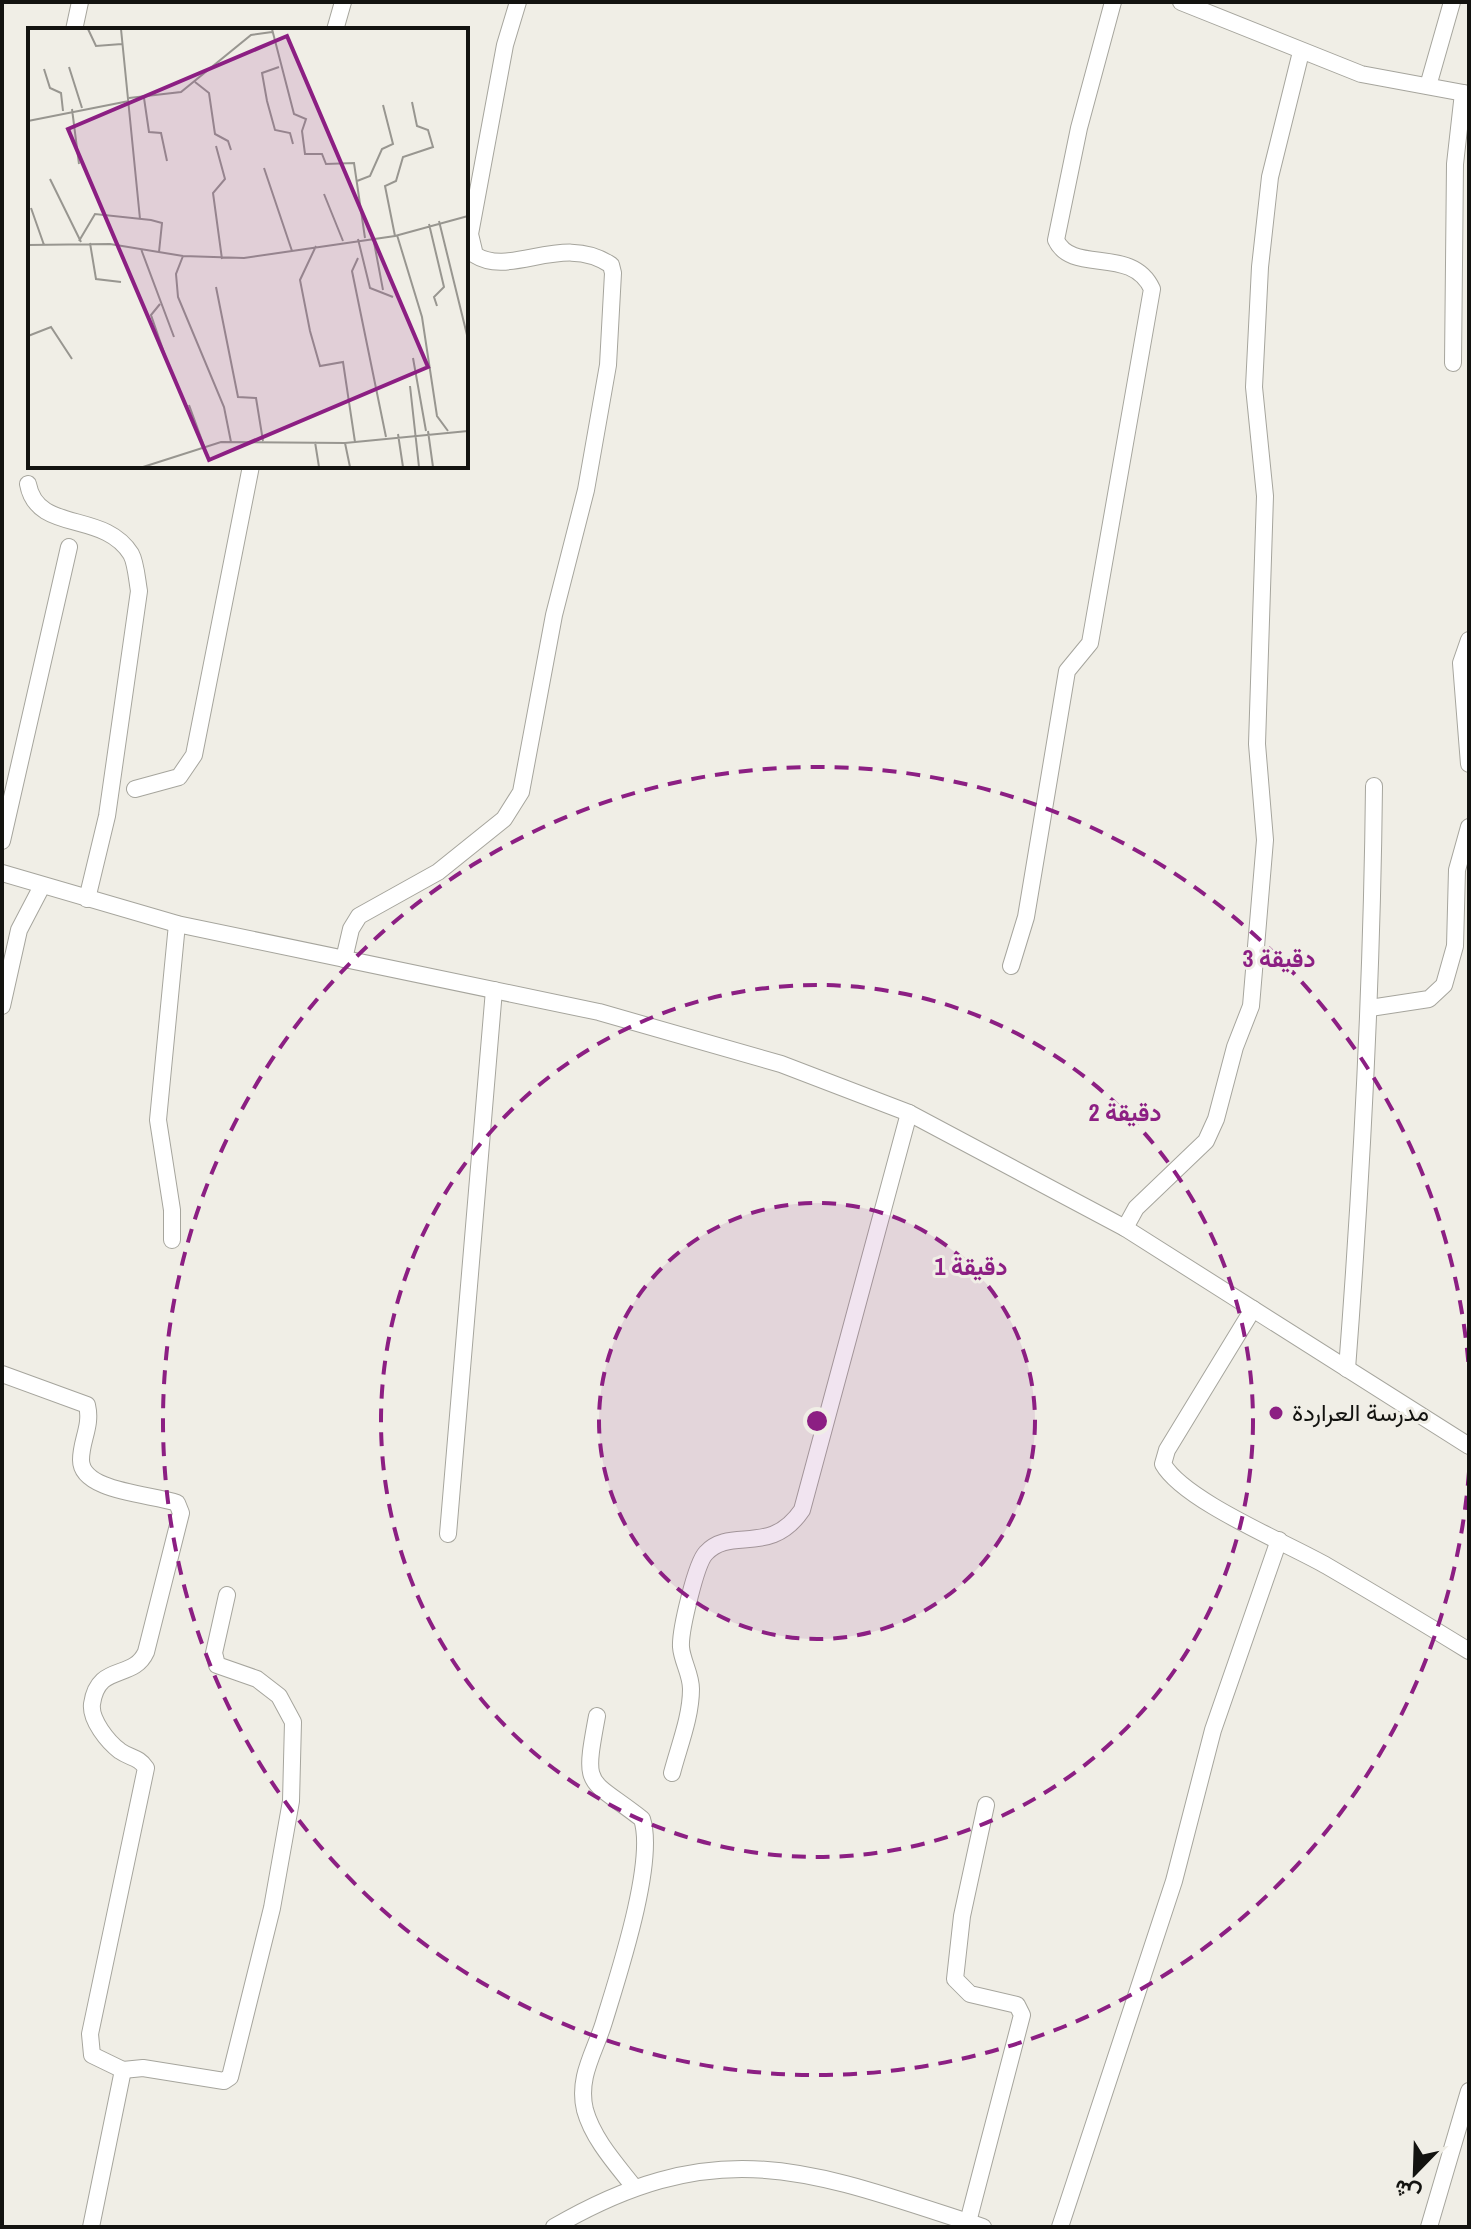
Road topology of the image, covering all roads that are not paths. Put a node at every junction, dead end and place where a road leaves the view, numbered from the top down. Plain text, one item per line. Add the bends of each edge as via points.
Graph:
1 (80, 2) edge
2 (343, 2) edge
3 (518, 2) edge
4 (1113, 2) edge
5 (1181, 2) edge
6 (1452, 2) edge
7 (74, 28) edge
8 (336, 28) edge
9 (1301, 52) junction
10 (1428, 86) junction
11 (1466, 94) edge
12 (1453, 363) dead end
13 (251, 468) edge
14 (28, 484) dead end
15 (69, 547) dead end
16 (1469, 640) edge
17 (1469, 764) edge
18 (1374, 786) dead end
19 (135, 789) dead end
20 (1469, 827) edge
21 (2, 841) edge
22 (2, 873) edge
23 (42, 886) junction
24 (87, 899) junction
25 (177, 924) junction
26 (344, 959) junction
27 (1011, 966) dead end
28 (494, 990) junction
29 (2, 1006) edge
30 (1370, 1008) junction
31 (909, 1113) junction
32 (1125, 1228) junction
33 (172, 1240) dead end
34 (1253, 1309) junction
35 (1347, 1369) junction
36 (2, 1374) edge
37 (1469, 1446) edge
38 (448, 1534) dead end
39 (1279, 1540) junction
40 (227, 1595) dead end
41 (1469, 1651) edge
42 (597, 1716) dead end
43 (672, 1773) dead end
44 (986, 1805) dead end
45 (123, 2070) junction
46 (1469, 2091) edge
47 (634, 2187) junction
48 (976, 2225) edge
49 (91, 2227) edge
50 (554, 2227) edge
51 (1060, 2227) edge
52 (1429, 2227) edge

1 - 7 street
2 - 8 street
3 - 26 street via 505,45 471,247 475,255 492,262 577,251 611,265 608,365 583,504 554,615 521,792 504,819 438,872 359,916
4 - 27 street via 1056,240 1066,252 1080,257 1131,266 1147,277 1152,289 1090,643 1067,671 1026,917
5 - 9 street
6 - 10 street
9 - 10 street via 1361,74
9 - 32 street via 1270,177 1260,267 1254,387 1265,496 1257,744 1265,840 1251,1006 1206,1141 1136,1208
10 - 11 street
11 - 12 street via 1455,164
13 - 19 street via 194,755 179,777
14 - 24 street via 31,500 45,512 111,531 132,555 139,591 107,816
15 - 21 street
16 - 17 street via 1461,663
18 - 30 street
20 - 30 street via 1457,870 1455,946 1444,985 1429,999
22 - 23 street
23 - 24 street
23 - 29 street via 19,930
24 - 25 street
25 - 26 street
25 - 33 street via 158,1120
26 - 28 street
28 - 31 street via 599,1012 781,1064
28 - 38 street
30 - 35 street
31 - 32 street
31 - 43 street via 802,1510 789,1528 768,1538 709,1549 699,1561 681,1647 691,1685 690,1705
32 - 34 street
34 - 35 street
34 - 39 street via 1163,1464 1184,1486
35 - 37 street
36 - 45 street via 87,1405 90,1424 81,1461 94,1484 161,1497 177,1503 181,1513 146,1652 134,1668 105,1677 94,1692 92,1710 98,1726 120,1751 146,1768 90,2034 92,2055
39 - 41 street
39 - 51 street via 1213,1730 1174,1881
40 - 45 street via 214,1653 217,1665 257,1679 279,1696 293,1722 291,1801 272,1908 230,2077 224,2081 143,2068
42 - 47 street via 590,1774 596,1788 642,1819 646,1844 636,1909 583,2092 602,2145
44 - 48 street via 962,1916 955,1979 970,1994 1017,2005 1022,2015
45 - 49 street
46 - 52 street
47 - 48 street via 703,2169 743,2166 827,2179
47 - 50 street

